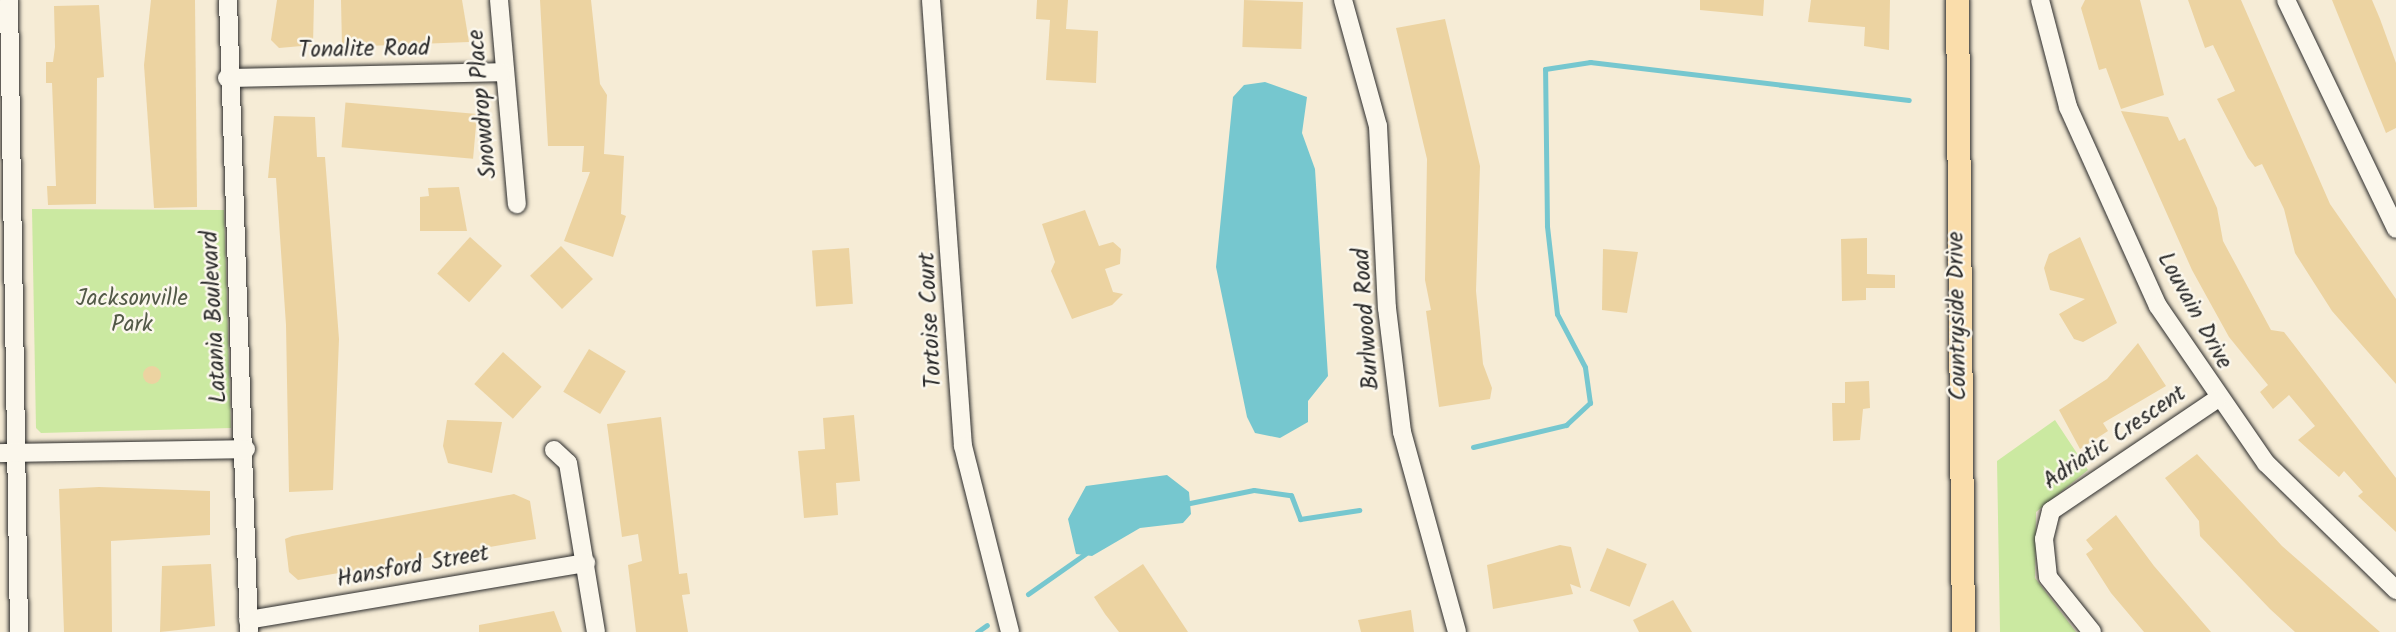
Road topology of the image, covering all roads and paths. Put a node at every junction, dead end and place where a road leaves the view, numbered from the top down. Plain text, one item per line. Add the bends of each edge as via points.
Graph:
1 (9, 0) edge
2 (228, 0) edge
3 (499, 0) edge
4 (931, 0) edge
5 (1343, 0) edge
6 (1957, 0) edge
7 (2040, 0) edge
8 (2286, 0) edge
9 (502, 72) junction
10 (227, 78) junction
11 (517, 204) dead end
12 (2396, 229) edge
13 (2217, 399) junction
14 (246, 449) junction
15 (554, 450) dead end
16 (8, 453) edge
17 (586, 563) junction
18 (2396, 590) edge
19 (248, 626) edge
20 (19, 632) edge
21 (596, 632) edge
22 (1010, 632) edge
23 (1457, 632) edge
24 (1963, 632) edge
25 (2092, 632) edge

1 - 16 street
2 - 10 street, Latania Boulevard
3 - 9 street, Snowdrop Place
4 - 22 street, Tortoise Court via 963,446
5 - 23 street, Burlwood Road via 1378,125 1387,308 1402,432
6 - 24 main road, Countryside Drive
7 - 13 street, Louvain Drive via 2081,140 2158,306
8 - 12 street
9 - 10 street, Tonalite Road
9 - 11 street, Snowdrop Place
10 - 14 street, Latania Boulevard
13 - 18 street, Louvain Drive via 2306,508
13 - 25 street, Adriatic Crescent via 2051,511 2044,539 2048,577
14 - 16 street
14 - 19 street, Latania Boulevard
15 - 17 street via 568,463
16 - 20 street
17 - 19 street, Hansford Street
17 - 21 street

